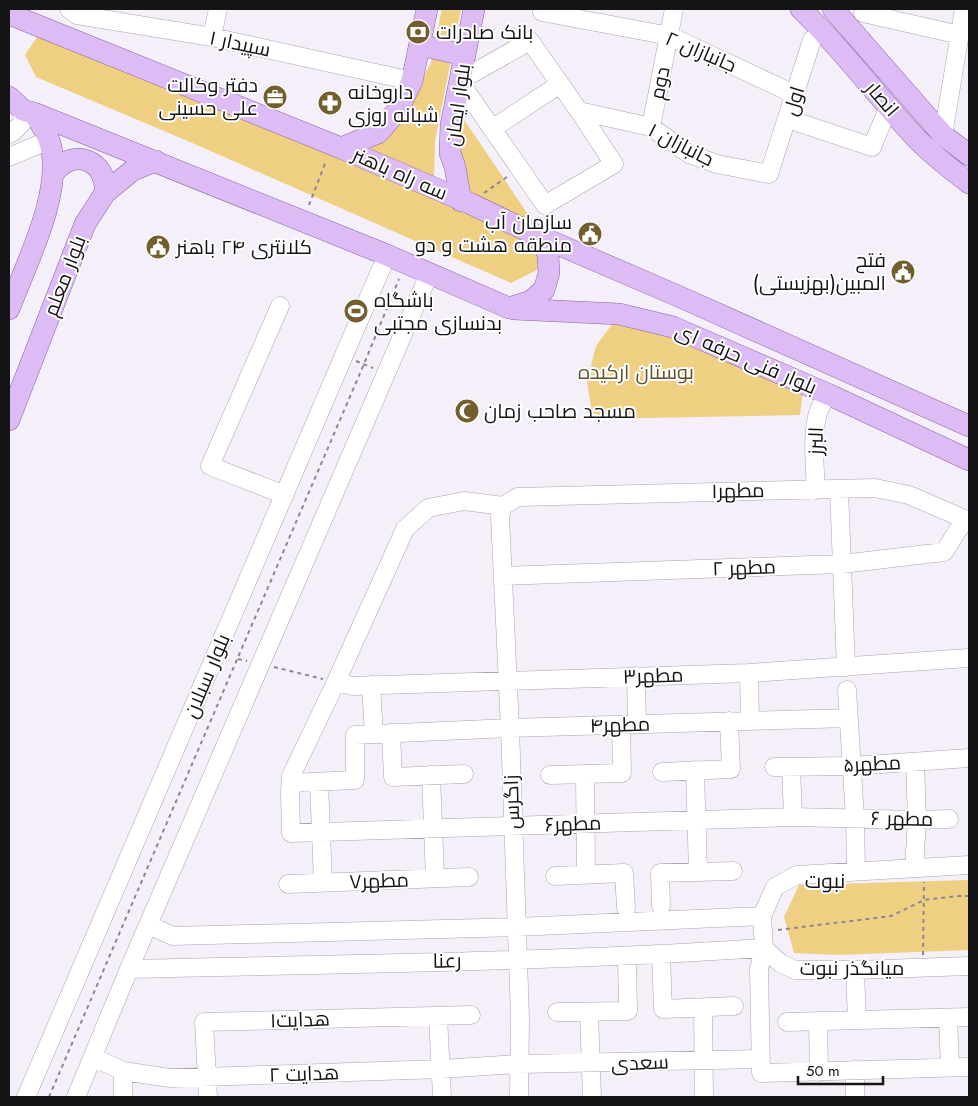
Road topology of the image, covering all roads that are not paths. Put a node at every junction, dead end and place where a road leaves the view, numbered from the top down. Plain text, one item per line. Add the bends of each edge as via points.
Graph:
1 (69, 9) edge
2 (218, 9) edge
3 (427, 9) edge
4 (474, 9) edge
5 (674, 9) edge
6 (801, 9) edge
7 (964, 9) edge
8 (542, 12) dead end
9 (849, 14) edge
10 (18, 18) edge
11 (822, 29) junction
12 (960, 35) junction
13 (670, 36) junction
14 (212, 37) junction
15 (420, 46) junction
16 (837, 47) junction
17 (464, 55) junction
18 (961, 75) edge
19 (412, 81) junction
20 (459, 82) junction
21 (560, 84) junction
22 (796, 95) junction
23 (889, 106) junction
24 (22, 107) edge
25 (579, 111) junction
26 (788, 119) junction
27 (651, 127) junction
28 (492, 129) junction
29 (9, 134) edge
30 (943, 135) junction
31 (49, 140) junction
32 (337, 147) junction
33 (969, 155) edge
34 (9, 157) edge
35 (156, 161) junction
36 (54, 173) junction
37 (770, 174) joint
38 (969, 183) edge
39 (105, 193) junction
40 (465, 202) junction
41 (534, 234) junction
42 (397, 259) junction
43 (429, 274) junction
44 (280, 306) dead end
45 (509, 308) junction
46 (9, 309) edge
47 (830, 395) junction
48 (9, 420) edge
49 (969, 426) edge
50 (969, 460) edge
51 (839, 489) junction
52 (816, 490) junction
53 (285, 496) junction
54 (503, 506) junction
55 (967, 520) edge
56 (842, 564) junction
57 (503, 576) junction
58 (969, 658) edge
59 (846, 667) junction
60 (749, 673) junction
61 (636, 676) junction
62 (508, 681) junction
63 (336, 682) junction
64 (371, 685) junction
65 (847, 690) dead end
66 (850, 718) junction
67 (729, 721) junction
68 (750, 721) junction
69 (629, 724) junction
70 (510, 728) junction
71 (383, 733) junction
72 (969, 758) edge
73 (915, 762) junction
74 (852, 766) junction
75 (695, 770) junction
76 (662, 772) dead end
77 (464, 774) dead end
78 (584, 774) junction
79 (431, 775) junction
80 (550, 775) dead end
81 (319, 782) junction
82 (290, 783) junction
83 (793, 817) junction
84 (855, 818) junction
85 (949, 819) dead end
86 (697, 820) junction
87 (917, 820) junction
88 (586, 824) junction
89 (513, 826) junction
90 (434, 828) junction
91 (320, 832) junction
92 (969, 865) edge
93 (919, 867) junction
94 (733, 871) dead end
95 (856, 871) junction
96 (698, 872) junction
97 (586, 874) junction
98 (555, 876) dead end
99 (469, 877) dead end
100 (435, 878) junction
101 (323, 883) junction
102 (288, 884) dead end
103 (662, 906) dead end
104 (626, 908) dead end
105 (148, 925) junction
106 (517, 927) junction
107 (763, 932) junction
108 (661, 954) junction
109 (627, 956) junction
110 (518, 959) junction
111 (969, 966) edge
112 (129, 969) junction
113 (855, 970) junction
114 (734, 1006) dead end
115 (703, 1008) junction
116 (557, 1012) dead end
117 (589, 1012) junction
118 (471, 1015) dead end
119 (438, 1016) junction
120 (969, 1017) edge
121 (948, 1018) junction
122 (857, 1020) junction
123 (787, 1022) dead end
124 (818, 1022) junction
125 (93, 1057) junction
126 (704, 1061) junction
127 (519, 1064) junction
128 (591, 1064) junction
129 (761, 1066) junction
130 (950, 1067) junction
131 (969, 1067) edge
132 (441, 1069) junction
133 (124, 1070) junction
134 (855, 1070) junction
135 (819, 1072) junction
136 (208, 1077) junction
137 (26, 1097) edge
138 (76, 1097) edge
139 (124, 1097) edge
140 (208, 1097) edge
141 (442, 1097) edge
142 (519, 1097) edge
143 (592, 1097) edge
144 (704, 1097) edge
145 (855, 1097) edge

1 - 14 street, سپیدار ۱ via 77,15
2 - 14 street
3 - 15 main road
4 - 17 main road, بلوار ایمان
5 - 13 street, دوم
6 - 11 main road, انصار
7 - 12 street
8 - 13 street, جانبازان ۲
9 - 11 main road
9 - 12 street
9 - 16 main road
9 - 30 main road, انصار
10 - 32 main road, سه راه باهنر
11 - 16 main road, انصار
11 - 22 street, اول via 812,40
12 - 18 street
13 - 22 street, جانبازان ۲
13 - 27 street, دوم
14 - 19 street, سپیدار ۱
15 - 17 main road
15 - 19 main road
16 - 23 main road, انصار
17 - 20 main road, بلوار ایمان
18 - 30 street
19 - 32 main road via 398,110 378,133
20 - 21 street via 530,41
20 - 28 street
20 - 40 main road, بلوار ایمان via 451,125 450,153
21 - 25 street
21 - 28 street
22 - 26 street, اول
23 - 26 street via 872,147
23 - 38 main road, انصار via 917,139
24 - 29 street via 22,123
24 - 31 main road, بلوار معلم
24 - 35 main road
25 - 27 street, جانبازان ۱
25 - 28 street via 614,164 545,205
26 - 37 street, اول
27 - 37 street, جانبازان ۱ via 689,154 717,164
30 - 33 main road, انصار
31 - 34 street
31 - 36 main road, بلوار معلم
32 - 40 main road, سه راه باهنر
35 - 39 main road, بلوار معلم via 133,170
35 - 42 main road
36 - 39 main road via 62,164 72,160 89,161 103,174
36 - 46 main road, بلوار معلم via 48,209
39 - 48 main road, بلوار معلم via 85,224
40 - 41 main road, سه راه باهنر
41 - 45 main road via 548,255 544,290 531,301
41 - 49 main road, بلوار فنی حرفه ای
42 - 43 main road
42 - 53 street, بلوار سبلان via 350,330 345,356
43 - 45 main road
43 - 105 street
44 - 53 street via 210,466
45 - 47 main road, بلوار فنی حرفه ای via 618,314 673,327
47 - 50 main road, بلوار فنی حرفه ای
47 - 52 street, البرز via 816,417
51 - 52 street, مطهر۱
51 - 55 street, مطهر۱ via 875,488 909,495
51 - 56 street
52 - 54 street, مطهر۱ via 518,497
53 - 137 street, بلوار سبلان
54 - 57 street, زاگرس via 500,516
54 - 63 street via 464,501 428,508 405,529
55 - 56 street, مطهر ۲ via 944,552
56 - 57 street, مطهر ۲
56 - 59 street
57 - 62 street, زاگرس
58 - 59 street, مطهر۳
59 - 60 street, مطهر۳
60 - 61 street, مطهر۳
60 - 68 street
61 - 62 street, مطهر۳
61 - 69 street
62 - 64 street, مطهر۳
62 - 70 street, زاگرس
63 - 64 street, مطهر۳ via 353,686
63 - 82 street
64 - 71 street
65 - 66 street
66 - 68 street, مطهر۴
66 - 74 street
67 - 68 street, مطهر۴
67 - 69 street, مطهر۴
67 - 75 street via 731,769
69 - 70 street, مطهر۴
69 - 78 street via 622,773
70 - 71 street, مطهر۴
70 - 89 street, زاگرس
71 - 79 street via 392,777
71 - 81 street, مطهر۴ via 355,735 355,780
72 - 73 street, مطهر۵
73 - 74 street, مطهر۵
73 - 87 street
74 - 83 street, مطهر۵ via 783,767
74 - 84 street
75 - 76 street
75 - 86 street
77 - 79 street
78 - 80 street
78 - 88 street
79 - 90 street
81 - 82 street
81 - 91 street
82 - 91 street, مطهر۶ via 292,833
83 - 84 street, مطهر۶
83 - 86 street, مطهر۶
84 - 87 street, مطهر ۶
84 - 95 street
85 - 87 street, مطهر ۶
86 - 88 street, مطهر۶
86 - 96 street
87 - 93 street
88 - 89 street, مطهر۶
88 - 97 street
89 - 90 street, مطهر۶
89 - 106 street, زاگرس
90 - 91 street, مطهر۶
90 - 100 street
91 - 101 street
92 - 93 street
93 - 95 street
94 - 96 street
95 - 107 street via 798,875 775,887
96 - 103 street via 660,873
97 - 98 street
97 - 104 street via 624,873
99 - 100 street, مطهر۷
100 - 101 street, مطهر۷
101 - 102 street, مطهر۷
105 - 106 street, رعنا via 173,936
105 - 112 street
106 - 107 street, رعنا
106 - 110 street, زاگرس
107 - 108 street, رعنا
107 - 113 street, میانگذر نبوت via 780,963 795,970
107 - 129 street via 759,969
108 - 109 street, رعنا
108 - 115 street via 663,1010
109 - 110 street, رعنا
109 - 117 street via 628,1011
110 - 112 street, رعنا
110 - 127 street, زاگرس
111 - 113 street, میانگذر نبوت
112 - 125 street
113 - 122 street
114 - 115 street
115 - 126 street
116 - 117 street
117 - 128 street
118 - 119 street, هدایت۱
119 - 132 street
119 - 136 street, هدایت۱ via 204,1022
120 - 121 street
121 - 122 street
121 - 130 street
122 - 124 street
123 - 124 street
124 - 135 street
125 - 133 street, هدایت ۲
125 - 138 street
126 - 128 street, سعدی
126 - 129 street, سعدی
126 - 144 street
127 - 128 street, سعدی
127 - 132 street, هدایت ۲
127 - 142 street, زاگرس
128 - 143 street
129 - 135 street, سعدی
130 - 131 street, سعدی
130 - 134 street, سعدی
132 - 136 street, هدایت ۲
132 - 141 street
133 - 136 street, هدایت ۲ via 170,1078
133 - 139 street
134 - 135 street, سعدی
134 - 145 street
136 - 140 street, هدایت۱

